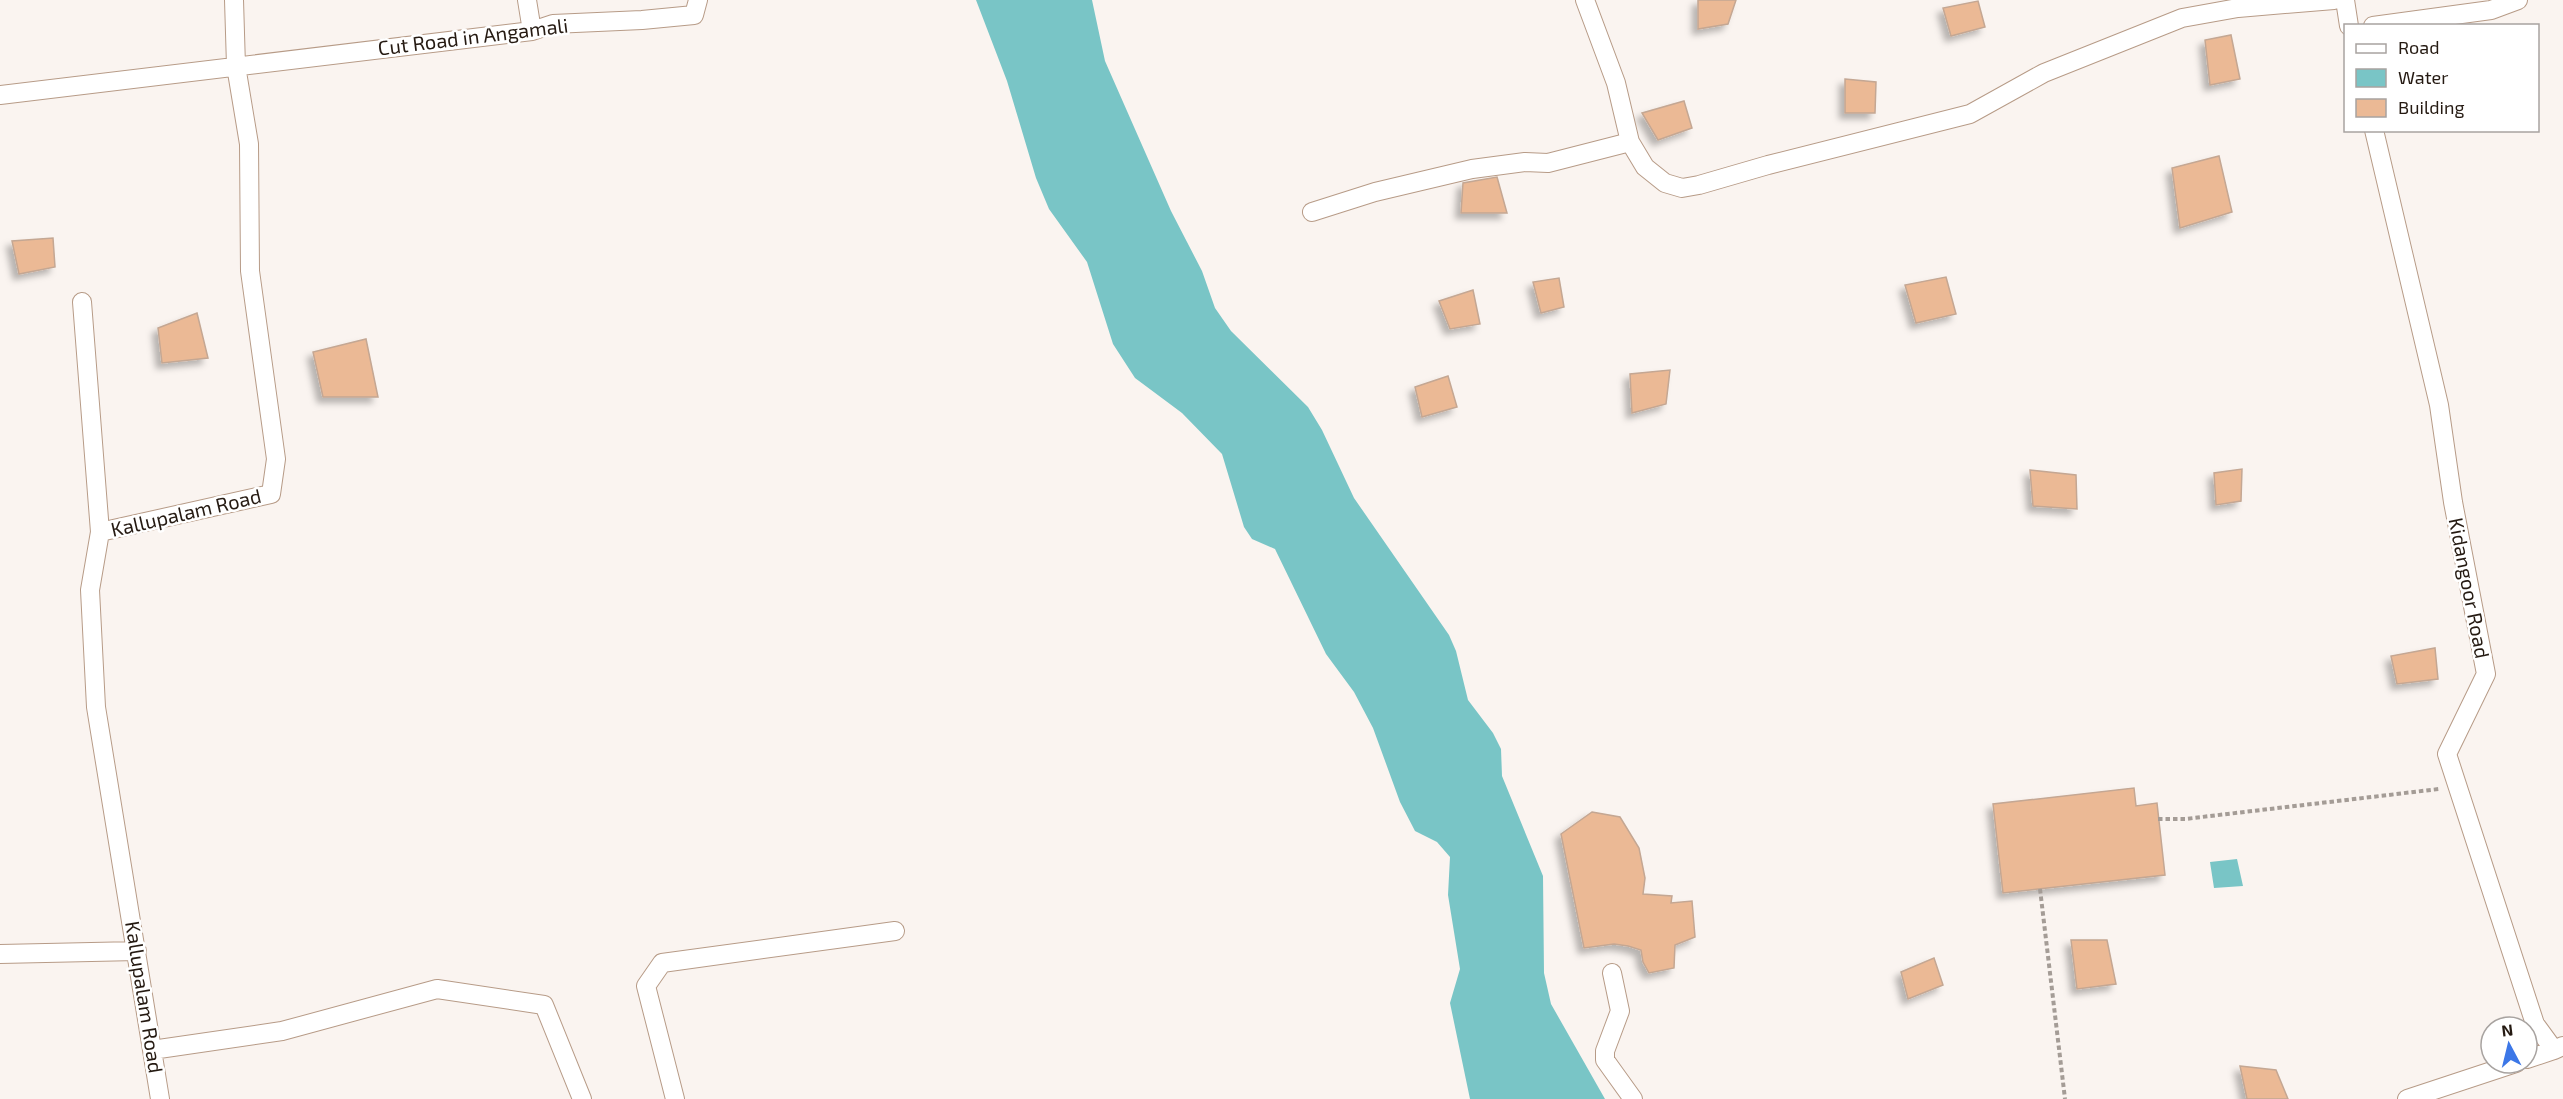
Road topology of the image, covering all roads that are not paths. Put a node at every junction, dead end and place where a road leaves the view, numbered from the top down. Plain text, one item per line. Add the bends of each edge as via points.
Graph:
1 (234, 0) edge
2 (527, 0) edge
3 (698, 0) edge
4 (1585, 0) edge
5 (2334, 0) edge
6 (2345, 0) edge
7 (2518, 0) edge
8 (2349, 24) edge
9 (2387, 24) edge
10 (532, 31) junction
11 (236, 66) junction
12 (0, 95) edge
13 (2374, 132) edge
14 (1630, 142) junction
15 (1312, 212) dead end
16 (82, 302) dead end
17 (100, 532) junction
18 (895, 931) dead end
19 (137, 951) junction
20 (0, 954) edge
21 (1612, 974) dead end
22 (2558, 1048) edge
23 (152, 1050) junction
24 (2539, 1055) edge
25 (2480, 1075) edge
26 (160, 1099) edge
27 (582, 1099) edge
28 (675, 1099) edge
29 (1633, 1099) edge
30 (2407, 1099) edge

1 - 11 street
2 - 10 street
3 - 10 street, Cut Road in Angamali via 694,15 553,24
4 - 14 street via 1616,83
5 - 14 street via 2238,8 2182,18 2044,73 1970,114 1699,186 1683,188 1665,183 1645,167
6 - 8 street
7 - 9 street via 2491,9
10 - 11 street, Cut Road in Angamali
11 - 12 street, Cut Road in Angamali
11 - 17 street, Kallupalam Road via 249,144 250,271 276,459 274,482 270,494
13 - 22 street, Kidangoor Road via 2439,405 2486,674 2446,754 2535,1024
14 - 15 street via 1548,163 1472,169
16 - 17 street
17 - 19 street, Kallupalam Road via 90,590 96,707
18 - 28 street via 662,963 646,986
19 - 20 street
19 - 23 street, Kallupalam Road
21 - 29 street via 1620,1011 1605,1060
22 - 24 street
23 - 26 street, Kallupalam Road
23 - 27 street via 282,1031 437,989 544,1005
25 - 30 street

